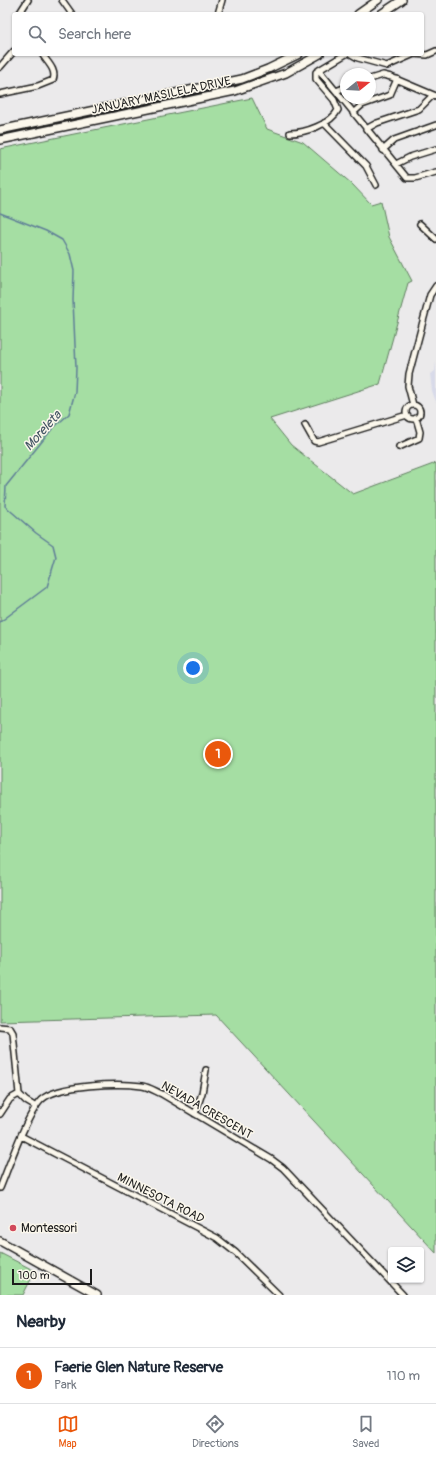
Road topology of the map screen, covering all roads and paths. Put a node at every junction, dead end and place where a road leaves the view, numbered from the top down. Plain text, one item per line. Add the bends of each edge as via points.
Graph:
1 (28, 0) edge
2 (62, 0) edge
3 (222, 0) edge
4 (378, 0) edge
5 (402, 0) edge
6 (20, 12) edge
7 (71, 12) edge
8 (219, 12) edge
9 (361, 12) edge
10 (384, 12) edge
11 (436, 51) edge
12 (12, 53) edge
13 (424, 55) edge
14 (43, 56) edge
15 (295, 56) edge
16 (316, 56) edge
17 (343, 56) edge
18 (354, 56) edge
19 (410, 56) edge
20 (0, 67) edge
21 (319, 70) junction
22 (376, 77) edge
23 (397, 79) junction
24 (340, 89) edge
25 (336, 91) junction
26 (0, 94) edge
27 (434, 96) edge
28 (353, 113) junction
29 (324, 123) junction
30 (436, 126) edge
31 (366, 129) junction
32 (0, 130) edge
33 (290, 133) dead end
34 (0, 140) edge
35 (436, 149) edge
36 (383, 150) junction
37 (396, 164) junction
38 (436, 172) edge
39 (376, 185) dead end
40 (420, 224) dead end
41 (436, 239) edge
42 (436, 286) edge
43 (413, 405) junction
44 (407, 415) junction
45 (416, 418) junction
46 (306, 425) dead end
47 (399, 447) dead end
48 (0, 1027) edge
49 (206, 1070) dead end
50 (19, 1094) junction
51 (36, 1107) junction
52 (0, 1114) edge
53 (195, 1114) junction
54 (21, 1136) junction
55 (0, 1188) edge
56 (0, 1241) edge
57 (97, 1295) edge
58 (279, 1295) edge
59 (403, 1295) edge

1 - 6 street
2 - 7 street
3 - 8 street
4 - 9 main road
5 - 10 main road
11 - 13 street
12 - 20 street
14 - 26 street via 53,70 53,80 48,84
15 - 32 main road, JANUARY MASILELA DRIVE via 242,79
16 - 34 main road, JANUARY MASILELA DRIVE via 286,73 235,91
17 - 21 street
18 - 19 street via 389,66
21 - 25 street
21 - 29 street via 316,72 316,79 334,100 338,110 335,116
22 - 23 street via 383,75
23 - 27 street
23 - 28 street via 390,95 362,105
24 - 25 street
25 - 28 street
27 - 31 street via 419,109
28 - 31 street
29 - 33 street
29 - 39 street via 366,166
30 - 36 street via 394,140
31 - 36 street
35 - 37 street
36 - 37 street
37 - 38 street via 410,179
40 - 41 street
42 - 43 street via 430,295 408,374
43 - 44 street via 407,408
43 - 45 street via 420,410
44 - 45 street via 412,419
44 - 46 street via 318,442 314,441
45 - 47 street via 419,438
48 - 50 street via 10,1028 13,1033
49 - 53 street
50 - 51 street
50 - 52 street via 10,1099
51 - 53 street, NEVADA CRESCENT via 45,1097 64,1091 92,1085 126,1085 152,1089
51 - 54 street, NEVADA CRESCENT
53 - 59 street, NEVADA CRESCENT via 283,1168
54 - 55 street, NEVADA CRESCENT
54 - 58 street, MINNESOTA ROAD via 217,1238
56 - 57 main road

